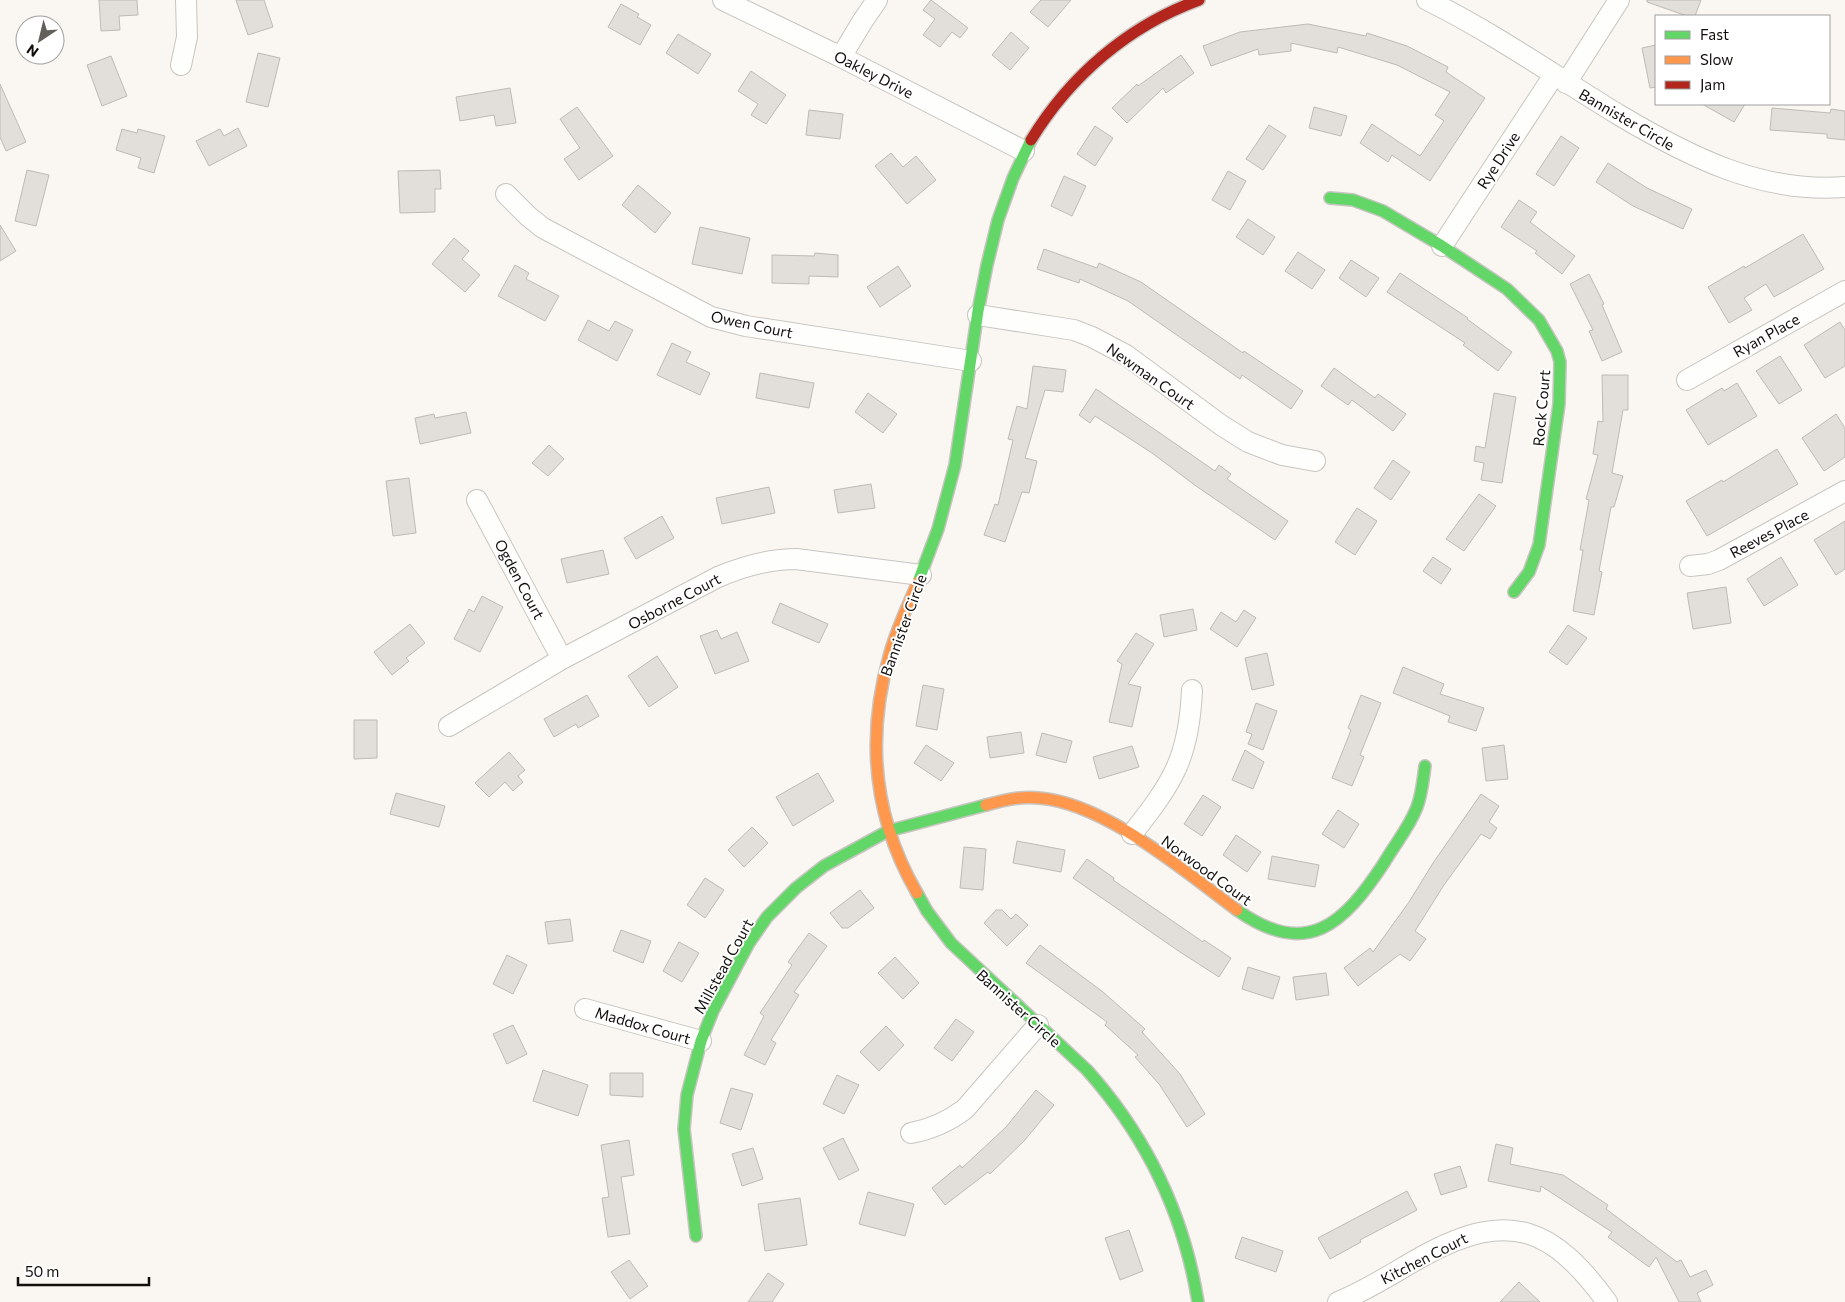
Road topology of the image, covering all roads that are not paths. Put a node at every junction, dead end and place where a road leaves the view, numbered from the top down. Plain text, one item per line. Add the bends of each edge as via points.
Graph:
1 (186, 0) edge
2 (723, 0) edge
3 (877, 0) edge
4 (1199, 0) edge
5 (1427, 0) edge
6 (1619, 0) edge
7 (841, 57) junction
8 (181, 65) dead end
9 (1560, 79) junction
10 (1024, 151) junction
11 (1845, 187) edge
12 (506, 194) dead end
13 (1330, 198) dead end
14 (1442, 246) junction
15 (1845, 291) edge
16 (978, 314) junction
17 (971, 361) junction
18 (1687, 380) dead end
19 (1315, 461) dead end
20 (1845, 491) edge
21 (477, 500) dead end
22 (1690, 566) dead end
23 (921, 575) junction
24 (1514, 592) dead end
25 (562, 659) junction
26 (1192, 690) dead end
27 (449, 726) dead end
28 (1425, 766) dead end
29 (888, 830) junction
30 (1132, 834) junction
31 (585, 1009) dead end
32 (1038, 1025) junction
33 (701, 1041) junction
34 (911, 1133) dead end
35 (696, 1236) dead end
36 (1198, 1302) edge
37 (1338, 1302) edge
38 (1607, 1302) edge

1 - 8 street via 187,37
2 - 7 street, Oakley Drive
3 - 7 street
4 - 10 street, Bannister Circle via 1148,23 1106,51 1062,95 1042,120
5 - 9 street, Bannister Circle via 1486,32
6 - 9 street, Rye Drive
7 - 10 street, Oakley Drive
9 - 11 street, Bannister Circle via 1672,145 1708,162 1760,180 1796,186
9 - 14 street, Rye Drive
10 - 16 street, Bannister Circle via 998,218
12 - 17 street, Owen Court via 543,228 711,317 755,327
13 - 14 street, Rock Court via 1365,203
14 - 24 street, Rock Court via 1523,302 1545,328 1560,362 1559,404 1539,545 1529,572
15 - 18 street, Ryan Place
16 - 17 street, Bannister Circle
16 - 19 street, Newman Court via 1074,330 1092,337 1126,355 1248,442 1282,455
17 - 23 street, Bannister Circle via 952,480
20 - 22 street, Reeves Place via 1727,556 1708,564
21 - 25 street, Ogden Court
23 - 25 street, Osborne Court via 796,559 762,562 718,577
23 - 29 street, Bannister Circle via 904,612 880,687 874,756 878,791
25 - 27 street, Osborne Court
26 - 30 street via 1186,745 1178,767 1168,786
28 - 30 street, Norwood Court via 1417,808 1378,872 1342,916 1313,932 1285,933 1250,919
29 - 30 street, Norwood Court via 1001,801 1032,797 1071,805
29 - 32 street, Bannister Circle via 914,890 934,923 970,963
29 - 33 street, Millstead Court via 824,866 767,917 731,976
31 - 33 street, Maddox Court
32 - 34 street via 965,1110 951,1120
32 - 36 street, Bannister Circle via 1088,1071 1136,1134 1185,1238
33 - 35 street, Millstead Court via 684,1113
37 - 38 street, Kitchen Court via 1463,1237 1478,1232 1507,1231 1525,1232 1554,1245 1580,1268

